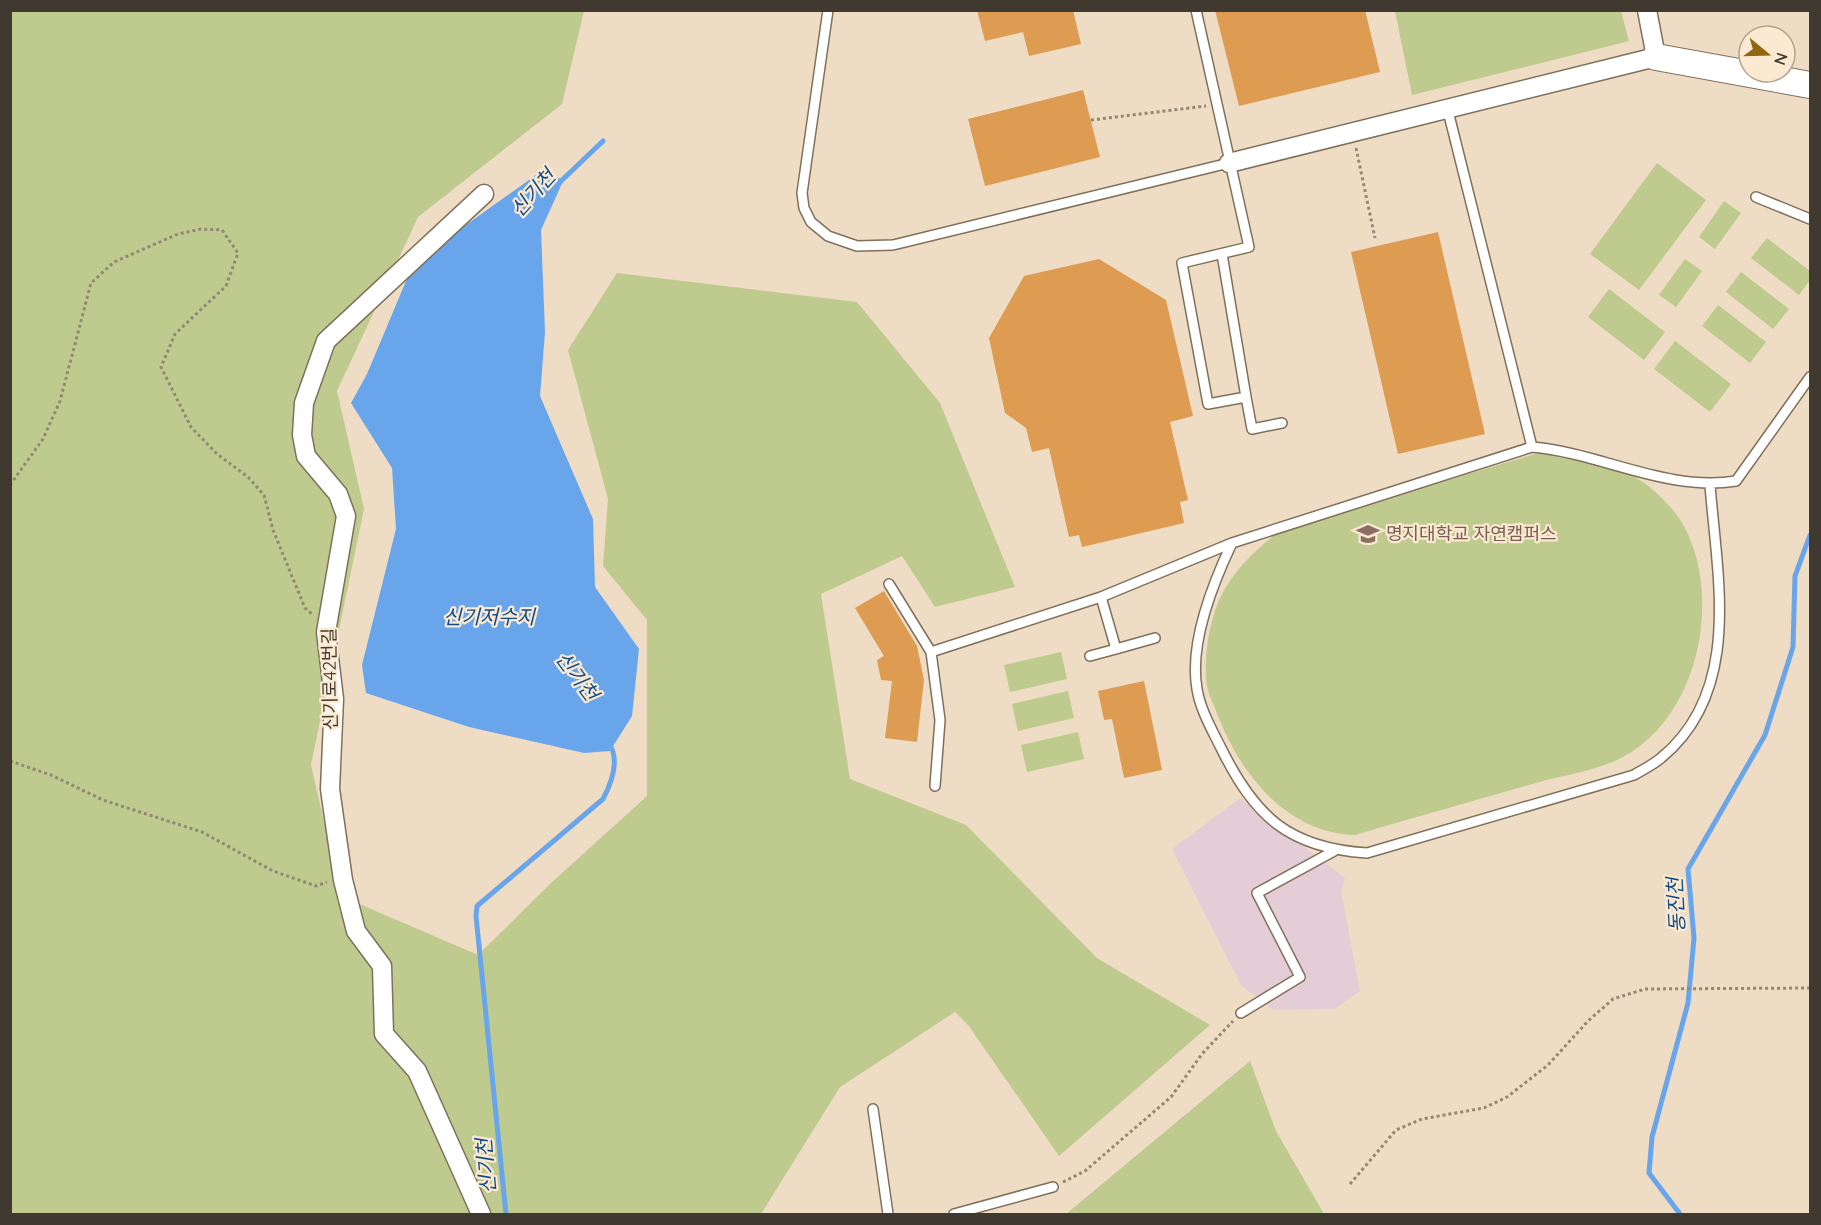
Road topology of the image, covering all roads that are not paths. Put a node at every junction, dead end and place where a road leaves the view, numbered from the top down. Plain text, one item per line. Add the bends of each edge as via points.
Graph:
1 (828, 10) edge
2 (1196, 10) edge
3 (1647, 10) edge
4 (1656, 57) junction
5 (1810, 85) edge
6 (1447, 107) junction
7 (1229, 163) junction
8 (484, 194) dead end
9 (1756, 197) dead end
10 (1810, 219) edge
11 (1222, 254) junction
12 (1810, 378) edge
13 (1246, 397) junction
14 (1282, 423) dead end
15 (1532, 447) junction
16 (1710, 485) junction
17 (1232, 543) junction
18 (889, 584) dead end
19 (1101, 597) junction
20 (1155, 638) dead end
21 (1116, 649) junction
22 (931, 652) junction
23 (1090, 656) dead end
24 (935, 786) dead end
25 (1334, 851) junction
26 (1241, 1013) road end
27 (873, 1109) dead end
28 (1053, 1187) road end
29 (481, 1215) edge
30 (888, 1215) edge
31 (954, 1215) edge

1 - 7 lane via 802,193 811,222 828,236 857,246 893,245
2 - 7 lane
3 - 4 street
4 - 5 main road
4 - 6 street
6 - 7 street
6 - 15 lane
7 - 11 lane via 1249,247
8 - 29 street, 신기로42번길 via 326,340 304,403 302,435 306,456 338,494 346,516 327,627 334,699 330,789 343,880 356,931 382,966 384,1034 417,1071
9 - 10 lane
11 - 13 lane
11 - 13 lane via 1182,263 1208,404
12 - 16 lane via 1736,481
13 - 14 lane via 1252,429
15 - 16 lane via 1564,450 1647,474
15 - 17 lane
16 - 25 lane via 1719,601 1714,677 1697,715 1661,759 1634,775 1367,853
17 - 19 lane
17 - 25 lane via 1211,588 1198,643 1196,688 1231,769 1255,804 1274,824 1301,840
18 - 22 lane
19 - 21 lane
19 - 22 lane
20 - 21 lane
21 - 23 lane
22 - 24 lane via 940,720
25 - 26 lane via 1257,893 1300,977
27 - 30 lane
28 - 31 lane

